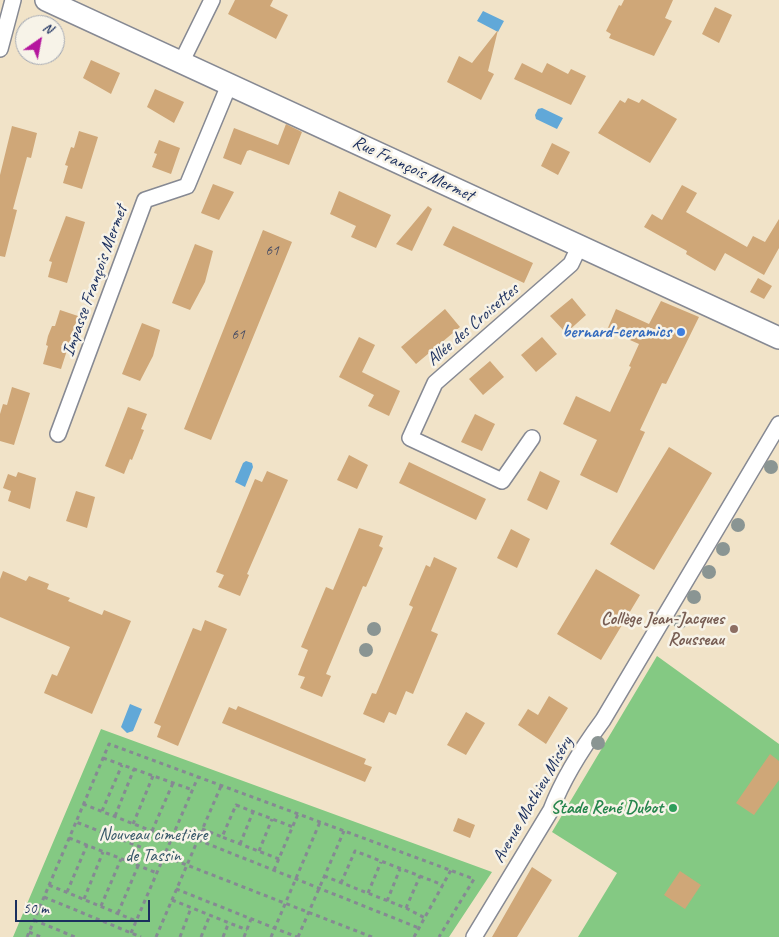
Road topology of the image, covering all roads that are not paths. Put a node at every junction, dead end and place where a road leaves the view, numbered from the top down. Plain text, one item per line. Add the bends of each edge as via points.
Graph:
1 (13, 0) edge
2 (46, 0) edge
3 (212, 0) edge
4 (0, 49) edge
5 (181, 63) junction
6 (229, 85) junction
7 (579, 247) junction
8 (779, 338) edge
9 (779, 424) edge
10 (58, 434) dead end
11 (532, 438) dead end
12 (474, 937) edge

1 - 4 street
2 - 5 main road, Rue François Mermet
3 - 5 street
5 - 6 main road, Rue François Mermet
6 - 7 main road, Rue François Mermet
6 - 10 street, Impasse François Mermet via 187,186 144,200
7 - 8 main road, Rue François Mermet
7 - 11 street, Allée des Croisettes via 571,264 435,383 410,438 502,481
9 - 12 street, Avenue Mathieu Miséry

